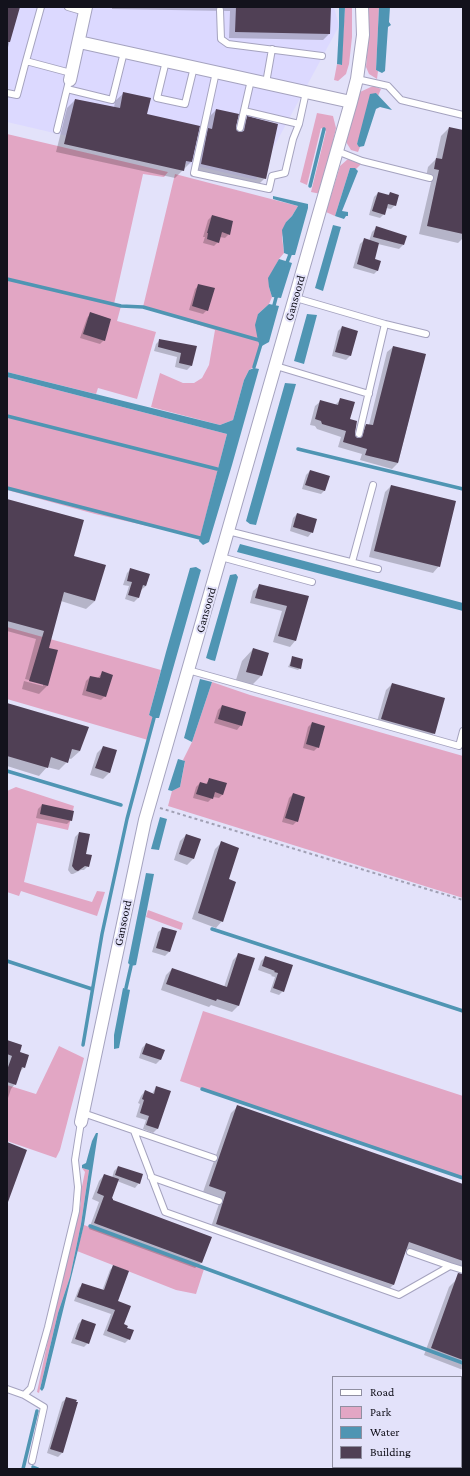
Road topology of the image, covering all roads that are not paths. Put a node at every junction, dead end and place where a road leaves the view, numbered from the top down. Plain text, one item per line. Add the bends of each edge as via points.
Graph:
1 (41, 7) edge
2 (68, 7) edge
3 (362, 7) edge
4 (86, 9) edge
5 (220, 10) dead end
6 (78, 42) junction
7 (272, 49) junction
8 (124, 52) junction
9 (322, 56) dead end
10 (26, 61) junction
11 (166, 61) junction
12 (194, 67) junction
13 (216, 72) junction
14 (357, 78) junction
15 (69, 80) junction
16 (251, 80) junction
17 (266, 83) junction
18 (306, 92) junction
19 (7, 93) edge
20 (351, 102) junction
21 (244, 111) junction
22 (463, 115) edge
23 (299, 124) junction
24 (240, 128) dead end
25 (57, 130) dead end
26 (337, 151) junction
27 (430, 178) dead end
28 (296, 298) junction
29 (385, 324) junction
30 (426, 334) dead end
31 (276, 366) junction
32 (369, 394) junction
33 (360, 434) dead end
34 (373, 485) dead end
35 (228, 531) junction
36 (221, 557) junction
37 (352, 562) junction
38 (378, 569) dead end
39 (312, 582) dead end
40 (188, 670) junction
41 (463, 731) edge
42 (82, 1118) junction
43 (134, 1131) junction
44 (214, 1158) dead end
45 (151, 1176) junction
46 (219, 1201) dead end
47 (410, 1252) dead end
48 (450, 1266) junction
49 (463, 1270) edge
50 (7, 1389) edge
51 (24, 1395) junction
52 (32, 1461) dead end

1 - 10 lane
2 - 4 lane
3 - 14 street, Gansoord via 363,35
4 - 6 street
5 - 7 lane via 221,39 228,44
6 - 8 street
6 - 15 street
7 - 9 lane
7 - 17 lane
8 - 11 street
8 - 15 lane via 112,100
10 - 15 lane
10 - 19 lane via 17,95
11 - 12 street
11 - 12 lane via 157,98 185,104
12 - 13 street
13 - 16 street
13 - 23 lane via 194,173 269,189 272,176 285,173
14 - 20 street, Gansoord
14 - 22 lane via 388,86 401,100
15 - 25 lane
16 - 17 street
16 - 21 lane
17 - 18 street
18 - 20 street
18 - 23 lane
20 - 26 street, Gansoord
21 - 23 lane
21 - 24 lane
26 - 27 lane via 362,161
26 - 28 street, Gansoord
28 - 29 lane
28 - 31 street, Gansoord
29 - 30 lane
29 - 32 lane
31 - 32 lane
31 - 35 street, Gansoord
32 - 33 lane
34 - 37 lane
35 - 36 street, Gansoord
35 - 37 lane
36 - 39 lane
36 - 40 street, Gansoord
37 - 38 lane
40 - 41 lane via 459,746
40 - 42 street, Gansoord via 145,820
42 - 43 lane
42 - 51 lane via 75,1160 78,1187 76,1211 31,1388
43 - 44 lane
43 - 45 lane
45 - 46 lane
45 - 48 lane via 165,1212 399,1295
47 - 48 lane
48 - 49 lane
50 - 51 lane
51 - 52 lane via 44,1407

